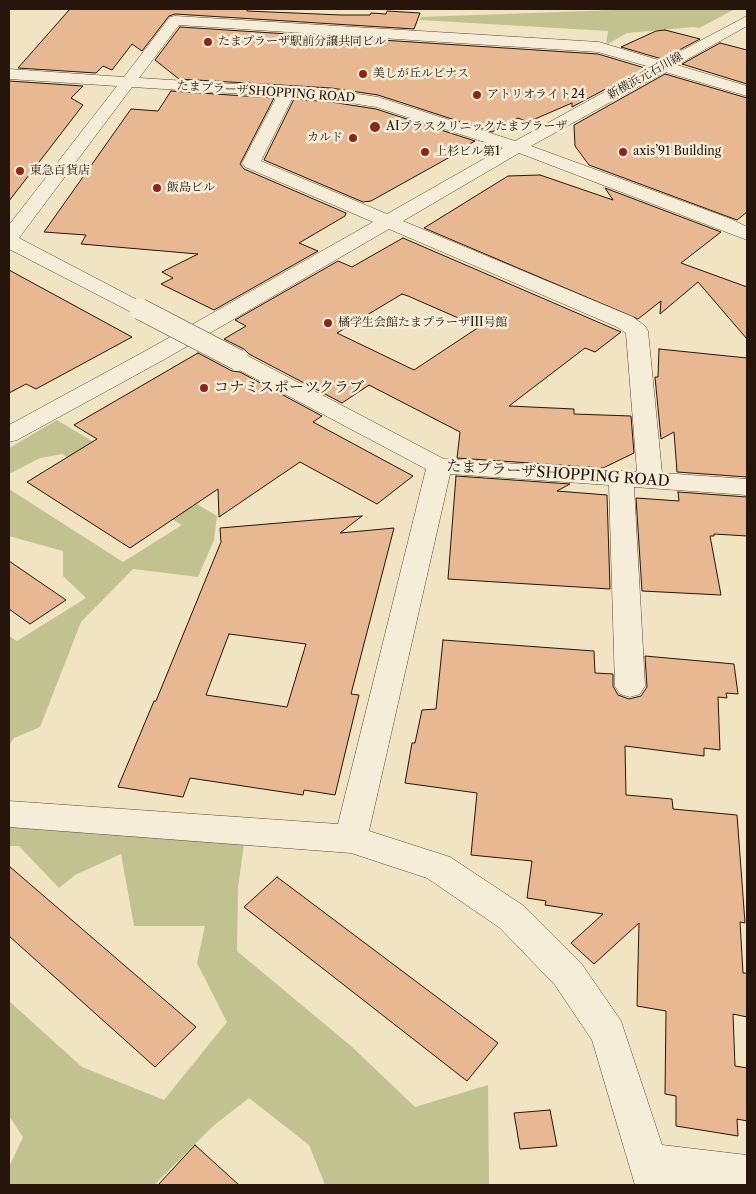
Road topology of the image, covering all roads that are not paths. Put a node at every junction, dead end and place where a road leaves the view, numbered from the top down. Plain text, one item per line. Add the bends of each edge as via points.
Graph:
1 (747, 20) edge
2 (663, 66) junction
3 (9, 74) edge
4 (128, 82) junction
5 (747, 91) edge
6 (286, 92) junction
7 (517, 148) junction
8 (387, 221) junction
9 (747, 234) edge
10 (9, 239) edge
11 (9, 435) edge
12 (439, 466) junction
13 (620, 478) junction
14 (650, 480) junction
15 (747, 487) edge
16 (630, 686) dead end
17 (9, 814) edge
18 (351, 839) junction
19 (652, 1174) edge
20 (747, 1175) edge

1 - 2 street, 新横浜元石川線
2 - 4 street via 599,47 176,20
2 - 5 street
2 - 7 street, 新横浜元石川線
3 - 4 street, たまプラーザSHOPPING ROAD
4 - 6 street, たまプラーザSHOPPING ROAD
4 - 10 street, たまプラーザSHOPPING ROAD
6 - 7 street, たまプラーザSHOPPING ROAD via 378,102
6 - 8 street via 251,164
7 - 8 street
7 - 9 street, たまプラーザSHOPPING ROAD via 634,189
8 - 11 street
8 - 14 street via 625,322 637,331
10 - 12 street, たまプラーザSHOPPING ROAD, bridge
12 - 13 street, たまプラーザSHOPPING ROAD
12 - 18 street
13 - 14 street, たまプラーザSHOPPING ROAD
13 - 16 street
14 - 15 street, たまプラーザSHOPPING ROAD
17 - 18 street
18 - 19 street via 438,867 512,917 568,974 608,1033
19 - 20 street

